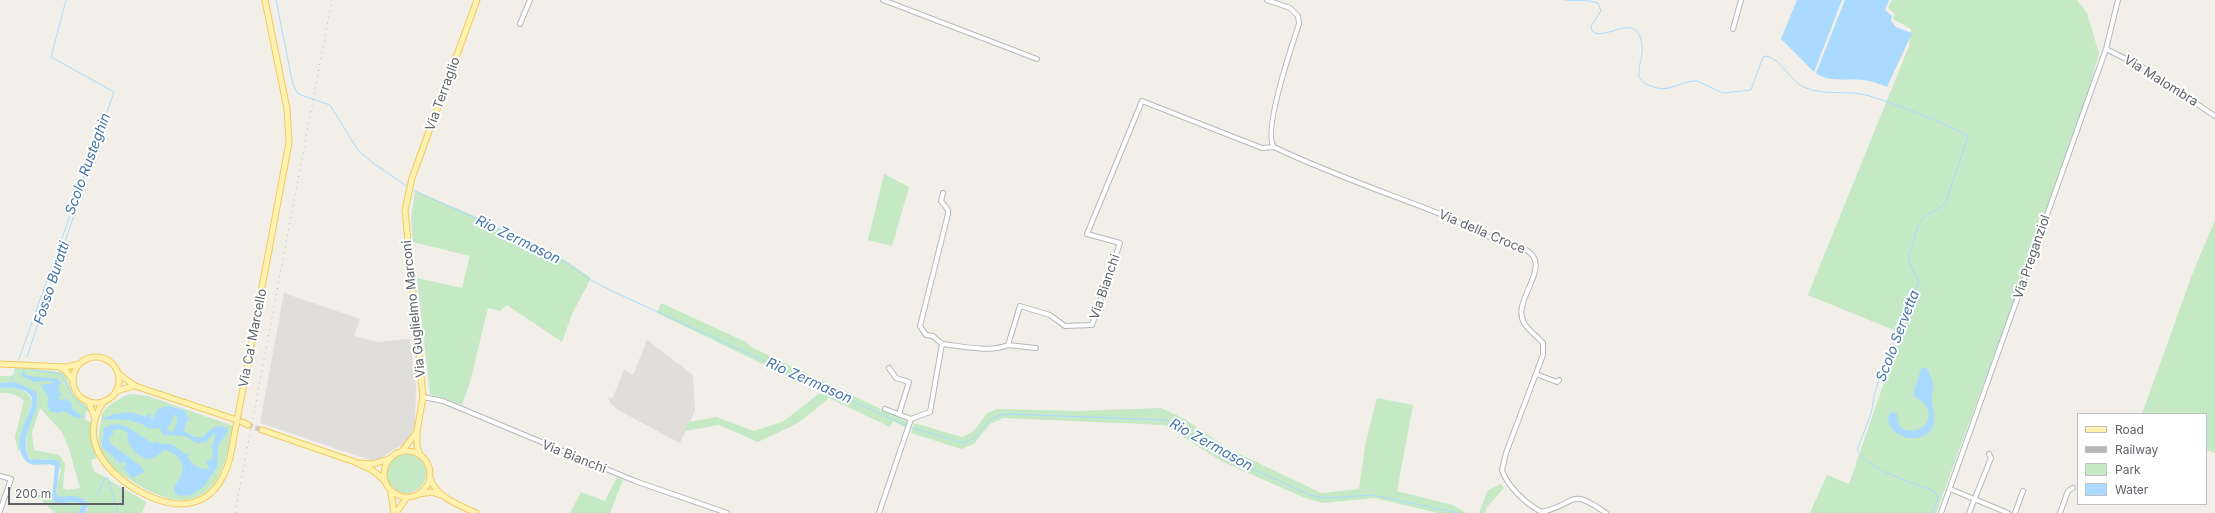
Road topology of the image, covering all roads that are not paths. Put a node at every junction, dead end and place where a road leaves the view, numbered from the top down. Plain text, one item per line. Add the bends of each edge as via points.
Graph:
1 (265, 0) edge
2 (477, 0) edge
3 (530, 0) edge
4 (883, 0) edge
5 (1267, 0) edge
6 (1741, 0) edge
7 (2118, 0) edge
8 (520, 24) dead end
9 (1733, 29) dead end
10 (2106, 49) junction
11 (1037, 59) dead end
12 (2215, 116) edge
13 (1274, 147) junction
14 (409, 187) joint
15 (943, 193) dead end
16 (942, 344) junction
17 (1008, 344) junction
18 (1036, 348) dead end
19 (0, 364) edge
20 (79, 364) junction
21 (58, 367) junction
22 (889, 368) dead end
23 (118, 373) junction
24 (1536, 374) junction
25 (73, 380) junction
26 (1559, 380) dead end
27 (135, 386) junction
28 (116, 391) junction
29 (423, 397) junction
30 (88, 402) junction
31 (104, 402) junction
32 (886, 409) dead end
33 (899, 414) junction
34 (96, 419) junction
35 (234, 419) dead end
36 (911, 421) junction
37 (242, 422) dead end
38 (248, 425) tunnel mouth
39 (262, 430) tunnel mouth
40 (417, 431) junction
41 (402, 451) junction
42 (1989, 454) dead end
43 (420, 455) junction
44 (389, 459) junction
45 (355, 462) junction
46 (0, 476) edge
47 (430, 477) junction
48 (384, 481) junction
49 (2073, 488) dead end
50 (1950, 489) junction
51 (2023, 491) dead end
52 (392, 492) junction
53 (419, 494) junction
54 (444, 496) junction
55 (407, 497) junction
56 (1975, 499) junction
57 (0, 511) edge
58 (395, 513) edge
59 (476, 513) edge
60 (727, 513) edge
61 (879, 513) edge
62 (1606, 513) edge
63 (1941, 513) edge
64 (1969, 513) edge
65 (2008, 513) edge
66 (2015, 513) edge
67 (2060, 513) edge

1 - 34 main road, Via Ca' Marcello via 285,95 289,143 230,458 224,477 214,491 196,502 177,506 157,502 123,481 103,462 95,443
2 - 14 main road, Via Terraglio
3 - 8 street
4 - 11 street
5 - 13 street via 1290,8 1298,16 1299,24 1270,134
6 - 9 street
7 - 10 street, Via Preganziol
10 - 12 street, Via Malombra via 2142,67
10 - 50 street, Via Preganziol
13 - 17 street, Via Bianchi via 1262,148 1142,101 1087,234 1120,244 1092,325 1066,326 1050,315 1020,306
13 - 24 street, Via della Croce via 1450,218 1480,234 1530,252 1534,258 1535,271 1521,314 1524,324 1542,343 1543,355
14 - 29 main road, Via Guglielmo Marconi via 404,222
15 - 16 street via 941,201 948,214 920,326 926,335 933,336
16 - 17 street via 978,348 1003,347
16 - 36 street via 930,412
17 - 18 street
19 - 21 main road
20 - 21 main road
20 - 23 main road via 90,357 103,358 111,362
20 - 25 main road
21 - 25 main road
22 - 33 street via 896,378 908,382
23 - 27 main road
23 - 28 main road
24 - 26 street via 1557,382
24 - 62 street, Via della Croce via 1506,453 1503,475 1510,485 1542,512 1577,498 1588,501
25 - 30 main road, Via Ca' Marcello via 77,393
27 - 28 main road, Via Ca' Marcello
27 - 35 main road
28 - 31 main road, Via Ca' Marcello
29 - 40 main road, Via Guglielmo Marconi
29 - 60 street, Via Bianchi via 443,401 634,481
30 - 31 main road
30 - 34 main road, Via Ca' Marcello
31 - 34 main road, Via Ca' Marcello
32 - 33 street
33 - 36 street
36 - 61 street
37 - 38 main road
39 - 45 main road
40 - 41 main road, Via Guglielmo Marconi
40 - 43 main road, Via Guglielmo Marconi
41 - 43 main road
41 - 44 main road, Via Guglielmo Marconi
42 - 56 street via 1991,458
43 - 47 main road, Via Guglielmo Marconi via 428,464
44 - 45 main road, Via Guglielmo Marconi via 373,464
44 - 48 main road via 384,468
45 - 48 main road via 372,470
46 - 57 street via 11,479
47 - 53 main road via 426,488
47 - 54 main road, Via Guglielmo Marconi via 434,487
48 - 52 main road
49 - 67 street via 2068,491
50 - 56 street
50 - 63 street, Via Preganziol
51 - 66 street
52 - 55 main road
52 - 58 main road
53 - 54 main road via 431,492
53 - 55 main road
54 - 59 main road
55 - 58 main road
56 - 64 street
56 - 65 street

